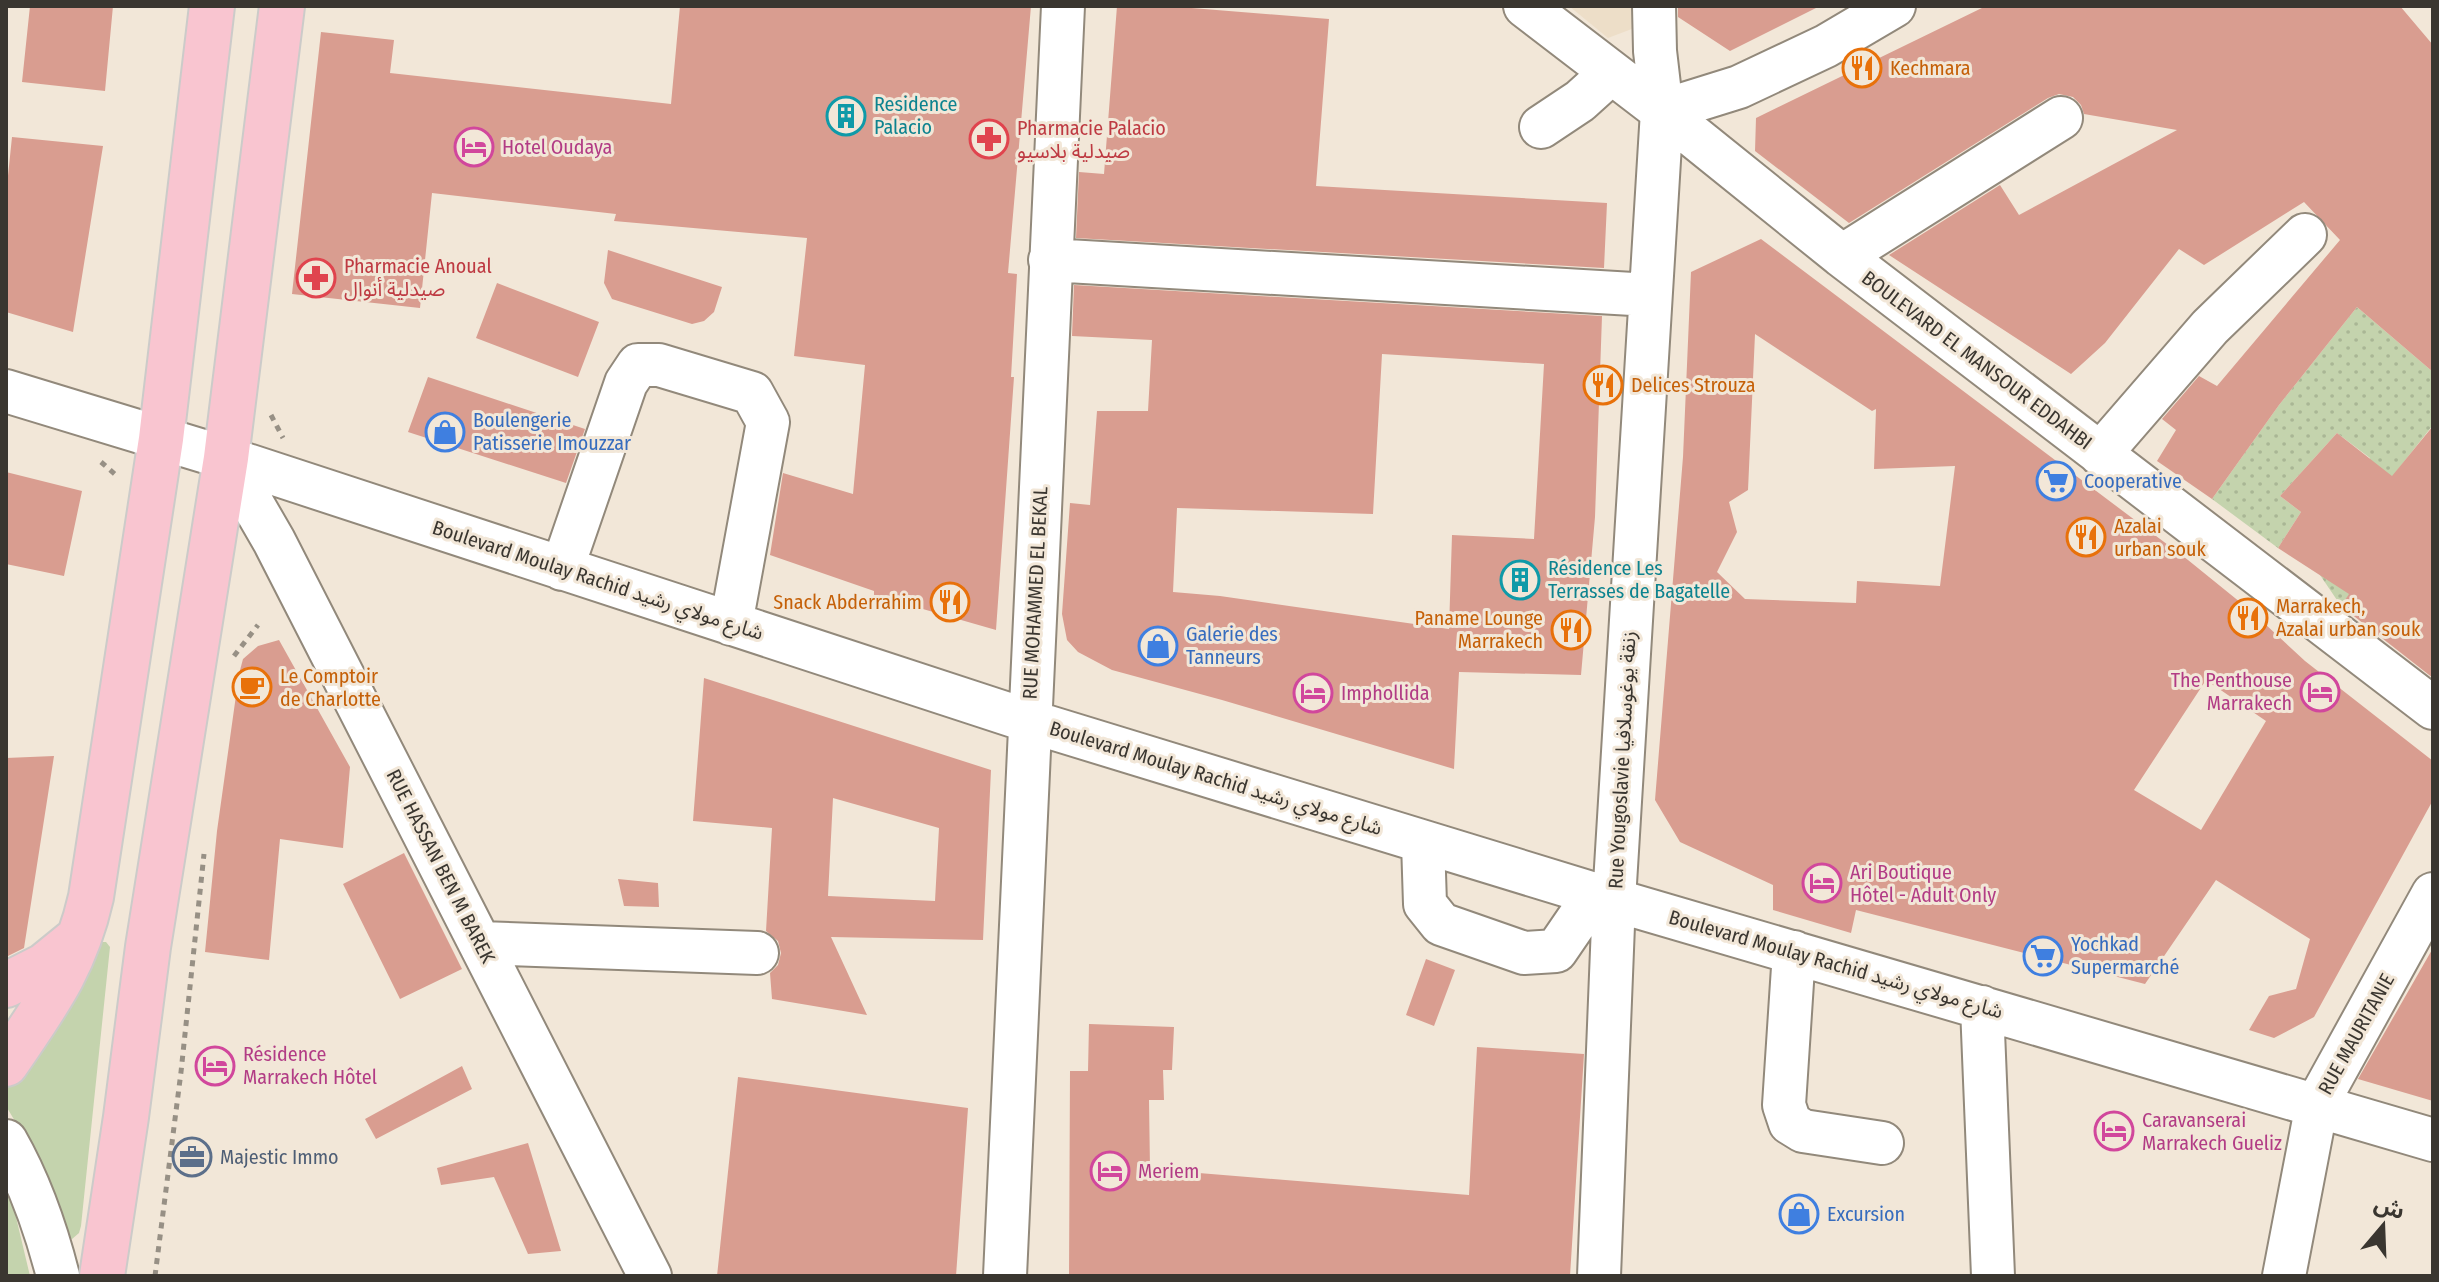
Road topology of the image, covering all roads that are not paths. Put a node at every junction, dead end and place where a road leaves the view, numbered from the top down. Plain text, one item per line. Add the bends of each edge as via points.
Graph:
1 (212, 6) edge
2 (282, 6) edge
3 (1063, 6) edge
4 (1525, 6) edge
5 (1654, 6) edge
6 (1894, 6) edge
7 (1611, 73) junction
8 (1662, 111) junction
9 (2061, 118) dead end
10 (1541, 127) dead end
11 (2305, 235) dead end
12 (1842, 256) junction
13 (1050, 260) junction
14 (1650, 295) junction
15 (6, 391) edge
16 (161, 439) junction
17 (2100, 454) junction
18 (226, 458) junction
19 (562, 569) junction
20 (731, 624) junction
21 (2433, 708) edge
22 (1029, 721) junction
23 (1423, 842) junction
24 (2433, 894) edge
25 (1604, 897) junction
26 (83, 933) junction
27 (480, 943) junction
28 (1794, 952) junction
29 (757, 953) dead end
30 (6, 985) edge
31 (1982, 1007) junction
32 (6, 1064) edge
33 (2317, 1104) junction
34 (2433, 1140) edge
35 (6, 1141) edge
36 (1882, 1143) dead end
37 (58, 1276) edge
38 (102, 1276) edge
39 (650, 1276) edge
40 (1005, 1276) edge
41 (1599, 1276) edge
42 (1993, 1276) edge
43 (2284, 1276) edge

1 - 16 main road
2 - 18 main road
3 - 13 street, RUE MOHAMMED EL BEKAL
4 - 7 street, BOULEVARD EL MANSOUR EDDAHBI
5 - 8 street, Rue Yougoslavie زنقة يوغوسلافيا
6 - 8 street via 1739,87
7 - 8 street, BOULEVARD EL MANSOUR EDDAHBI
7 - 10 street
8 - 12 street, BOULEVARD EL MANSOUR EDDAHBI
8 - 14 street, Rue Yougoslavie زنقة يوغوسلافيا
9 - 12 street
11 - 17 street via 2210,327
12 - 17 street, BOULEVARD EL MANSOUR EDDAHBI
13 - 14 street
13 - 22 street, RUE MOHAMMED EL BEKAL
14 - 25 street, Rue Yougoslavie زنقة يوغوسلافيا
15 - 16 street, Boulevard Moulay Rachid شارع مولاي رشيد
16 - 18 street, Boulevard Moulay Rachid شارع مولاي رشيد
16 - 26 main road
17 - 21 street, BOULEVARD EL MANSOUR EDDAHBI
18 - 19 street, Boulevard Moulay Rachid شارع مولاي رشيد
18 - 27 street, RUE HASSAN BEN M BAREK via 274,541
18 - 38 main road
19 - 20 street, Boulevard Moulay Rachid شارع مولاي رشيد
19 - 20 street via 626,383 638,365 659,365 752,393 768,422
20 - 22 street, Boulevard Moulay Rachid شارع مولاي رشيد
22 - 23 street, Boulevard Moulay Rachid شارع مولاي رشيد
22 - 40 street, RUE MOHAMMED EL BEKAL
23 - 25 street, Boulevard Moulay Rachid شارع مولاي رشيد
23 - 25 street via 1425,904 1441,924 1524,953 1556,951
24 - 33 street, RUE MAURITANIE
25 - 28 street, Boulevard Moulay Rachid شارع مولاي رشيد
25 - 41 street, Rue Yougoslavie زنقة يوغوسلافيا
26 - 30 main road via 44,966
26 - 32 main road via 58,987
27 - 29 street
27 - 39 street, RUE HASSAN BEN M BAREK
28 - 31 street, Boulevard Moulay Rachid شارع مولاي رشيد
28 - 36 street via 1784,1105 1790,1123 1803,1131
31 - 33 street, Boulevard Moulay Rachid شارع مولاي رشيد
31 - 42 street
33 - 34 street, Boulevard Moulay Rachid شارع مولاي رشيد
33 - 43 street, RUE MAURITANIE
35 - 37 street via 33,1199

